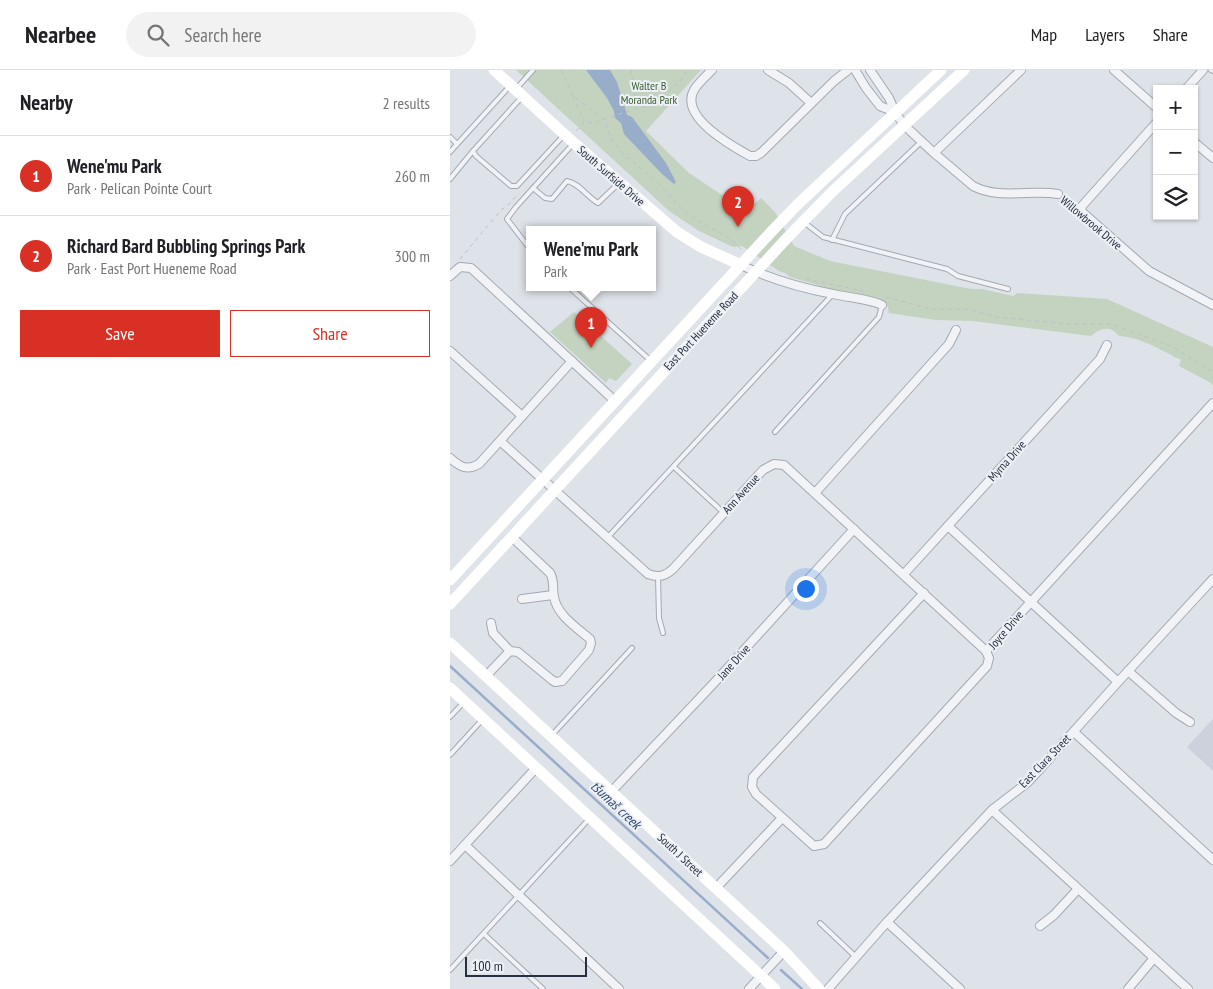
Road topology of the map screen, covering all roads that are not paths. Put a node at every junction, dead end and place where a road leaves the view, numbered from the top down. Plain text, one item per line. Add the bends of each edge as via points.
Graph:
1 (494, 70) edge
2 (533, 70) edge
3 (712, 70) edge
4 (768, 70) edge
5 (848, 70) edge
6 (855, 70) edge
7 (870, 70) edge
8 (941, 70) edge
9 (964, 70) edge
10 (1021, 70) edge
11 (1114, 70) edge
12 (1202, 70) edge
13 (1189, 85) edge
14 (516, 91) junction
15 (811, 103) junction
16 (1153, 104) edge
17 (895, 112) junction
18 (904, 125) junction
19 (1153, 126) edge
20 (564, 134) junction
21 (450, 137) edge
22 (922, 141) junction
23 (574, 143) junction
24 (457, 144) junction
25 (1198, 145) edge
26 (473, 151) junction
27 (450, 152) edge
28 (934, 153) junction
29 (1213, 158) edge
30 (450, 178) edge
31 (619, 183) junction
32 (533, 188) junction
33 (1058, 194) road end
34 (804, 221) junction
35 (832, 240) junction
36 (526, 244) edge
37 (741, 265) junction
38 (755, 272) junction
39 (450, 276) edge
40 (1008, 289) dead end
41 (573, 291) edge
42 (832, 294) junction
43 (882, 301) joint
44 (1213, 305) edge
45 (956, 330) dead end
46 (1106, 345) dead end
47 (450, 351) edge
48 (572, 361) junction
49 (651, 362) junction
50 (615, 401) junction
51 (1213, 403) edge
52 (522, 416) junction
53 (775, 432) dead end
54 (500, 440) junction
55 (450, 458) edge
56 (674, 466) junction
57 (544, 479) junction
58 (555, 489) junction
59 (815, 493) junction
60 (724, 513) junction
61 (948, 526) junction
62 (854, 529) junction
63 (512, 537) junction
64 (608, 538) junction
65 (904, 574) junction
66 (658, 576) junction
67 (450, 580) edge
68 (1212, 583) edge
69 (924, 593) junction
70 (553, 595) junction
71 (522, 599) dead end
72 (1031, 602) junction
73 (450, 604) edge
74 (490, 623) dead end
75 (663, 633) dead end
76 (450, 643) edge
77 (632, 648) dead end
78 (510, 651) junction
79 (986, 651) junction
80 (1128, 671) junction
81 (486, 676) junction
82 (1118, 682) junction
83 (450, 688) edge
84 (465, 701) junction
85 (450, 717) edge
86 (484, 719) junction
87 (1190, 722) dead end
88 (1074, 732) junction
89 (551, 736) junction
90 (450, 755) edge
91 (536, 768) junction
92 (611, 792) junction
93 (992, 810) junction
94 (591, 817) junction
95 (782, 818) junction
96 (464, 845) junction
97 (1213, 860) edge
98 (450, 861) edge
99 (716, 888) junction
100 (1078, 889) junction
101 (520, 896) junction
102 (887, 922) junction
103 (820, 923) dead end
104 (1040, 926) dead end
105 (484, 934) junction
106 (784, 951) junction
107 (1154, 958) junction
108 (854, 959) junction
109 (450, 970) edge
110 (761, 976) junction
111 (543, 989) edge
112 (619, 989) edge
113 (749, 989) edge
114 (775, 989) edge
115 (819, 989) edge
116 (828, 989) edge
117 (960, 989) edge
118 (1128, 989) edge
119 (1188, 989) edge

1 - 14 main road, South Surfside Drive
2 - 14 lane
3 - 15 street via 694,90 692,105 699,119 721,139 750,156 761,154
4 - 15 street via 789,82
5 - 15 street
6 - 17 street via 880,106
7 - 17 street, Willowbrook Drive
8 - 17 main road, East Port Hueneme Road
9 - 18 main road, East Port Hueneme Road
10 - 28 street
11 - 16 street
12 - 13 street
14 - 20 main road, South Surfside Drive
14 - 24 lane
14 - 26 lane
17 - 18 street, Willowbrook Drive
17 - 37 main road, East Port Hueneme Road via 798,204
18 - 22 street, Willowbrook Drive
18 - 34 main road, East Port Hueneme Road
19 - 44 street, Willowbrook Drive via 1082,206 1081,212 1149,271
20 - 23 main road, South Surfside Drive
20 - 26 lane via 517,186 511,186
21 - 24 lane
22 - 28 street, Willowbrook Drive
22 - 35 lane via 845,214
23 - 31 main road, South Surfside Drive
23 - 32 lane
24 - 27 lane
25 - 29 street
26 - 30 lane
28 - 33 street, Willowbrook Drive via 980,190
31 - 32 lane via 598,203 573,182 567,182 552,199 545,198
31 - 37 main road, South Surfside Drive via 677,232
32 - 36 lane via 507,219
34 - 35 lane via 823,237
34 - 38 main road, East Port Hueneme Road
35 - 40 lane via 947,269 958,276
37 - 38 street
37 - 49 main road, East Port Hueneme Road
38 - 42 street
38 - 58 main road, East Port Hueneme Road
39 - 48 street via 462,267 471,268
41 - 49 lane
42 - 43 street
42 - 56 lane
43 - 53 lane via 879,317
45 - 59 street via 949,344
46 - 61 street, Myrna Drive via 1100,359
47 - 52 street
48 - 50 street
48 - 52 street
49 - 50 main road, East Port Hueneme Road
50 - 57 main road, East Port Hueneme Road
51 - 72 street, Joyce Drive
52 - 54 street
54 - 55 street via 479,464 468,469
54 - 57 street
56 - 60 lane
56 - 64 lane
57 - 58 street
57 - 67 main road, East Port Hueneme Road
58 - 63 main road, East Port Hueneme Road
58 - 64 street
59 - 60 street, Ann Avenue via 784,465 774,464 763,470
59 - 62 street, Ann Avenue
60 - 66 street, Ann Avenue via 673,569
61 - 65 street, Myrna Drive
61 - 72 street
62 - 65 street, Ann Avenue
62 - 92 street, Jane Drive
63 - 70 street via 550,573 554,583
63 - 73 main road, East Port Hueneme Road
64 - 66 street via 648,574
65 - 69 street, Ann Avenue
66 - 75 lane via 658,618
68 - 80 street, East Clara Street
69 - 79 street, Ann Avenue
69 - 95 street via 753,777 753,791
70 - 71 street
70 - 78 street via 562,614 590,639 588,650 559,682 552,680 518,652
72 - 79 street, Joyce Drive
72 - 82 street
74 - 78 street via 493,633
76 - 81 main road, South J Street
77 - 89 lane
78 - 81 street
79 - 95 street, Joyce Drive via 989,658 987,666 824,844 810,843
80 - 82 street, East Clara Street
80 - 87 street
81 - 89 main road, South J Street
82 - 88 street, East Clara Street
83 - 84 main road
84 - 85 lane
84 - 86 main road
86 - 90 lane
86 - 91 main road
88 - 93 street, East Clara Street via 1028,782
88 - 97 street
89 - 92 main road, South J Street
91 - 94 main road
91 - 96 street
92 - 99 main road, South J Street
93 - 100 street
93 - 102 street, East Clara Street
94 - 101 lane
94 - 110 main road
95 - 99 street
96 - 98 street
96 - 101 street
99 - 106 main road, South J Street
100 - 104 street
100 - 107 street
101 - 105 lane
101 - 112 street
102 - 108 street, East Clara Street
102 - 117 street
103 - 108 lane
105 - 109 lane
105 - 111 lane
106 - 110 street
106 - 115 main road, South J Street
107 - 118 street
107 - 119 street
108 - 116 street, East Clara Street
110 - 113 street
110 - 114 main road

